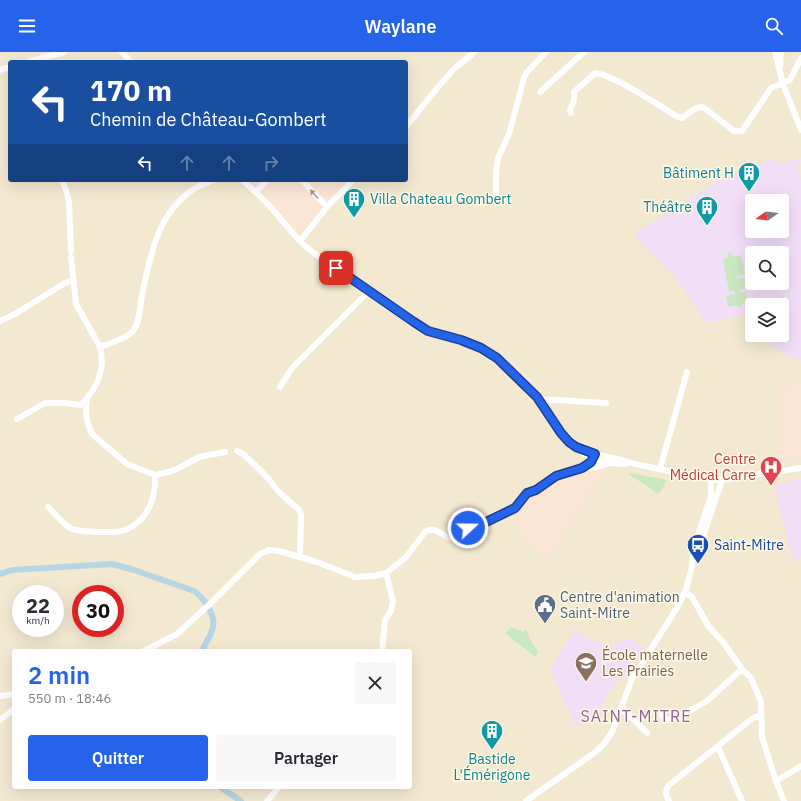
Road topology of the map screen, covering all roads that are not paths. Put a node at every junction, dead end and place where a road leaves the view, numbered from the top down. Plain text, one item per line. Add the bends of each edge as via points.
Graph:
1 (64, 52) edge
2 (474, 52) edge
3 (546, 52) edge
4 (775, 52) edge
5 (781, 52) edge
6 (582, 53) edge
7 (801, 58) edge
8 (35, 60) edge
9 (780, 71) junction
10 (783, 84) junction
11 (540, 92) dead end
12 (571, 113) dead end
13 (408, 125) edge
14 (801, 130) edge
15 (63, 182) edge
16 (210, 182) edge
17 (244, 182) edge
18 (266, 182) edge
19 (304, 182) edge
20 (351, 182) edge
21 (256, 192) junction
22 (496, 199) dead end
23 (327, 207) junction
24 (300, 241) junction
25 (73, 280) junction
26 (369, 291) junction
27 (0, 321) edge
28 (100, 347) junction
29 (687, 372) dead end
30 (280, 387) dead end
31 (87, 399) junction
32 (539, 399) junction
33 (606, 403) dead end
34 (17, 419) dead end
35 (237, 451) dead end
36 (225, 452) dead end
37 (594, 456) junction
38 (613, 461) junction
39 (582, 468) junction
40 (801, 468) edge
41 (660, 470) junction
42 (155, 475) junction
43 (711, 479) junction
44 (722, 480) junction
45 (48, 507) dead end
46 (300, 557) junction
47 (694, 558) junction
48 (386, 573) junction
49 (686, 593) junction
50 (148, 649) edge
51 (382, 649) edge
52 (742, 669) junction
53 (12, 694) edge
54 (0, 696) edge
55 (621, 710) junction
56 (12, 711) edge
57 (662, 716) dead end
58 (761, 716) junction
59 (0, 720) edge
60 (646, 733) dead end
61 (718, 747) junction
62 (801, 766) edge
63 (776, 782) junction
64 (277, 789) edge
65 (267, 801) edge
66 (526, 801) edge
67 (669, 801) edge
68 (742, 801) edge
69 (784, 801) edge

1 - 8 street
2 - 13 street via 445,79
3 - 22 street via 527,72 522,85 508,134 498,158
4 - 9 street
5 - 9 street
6 - 11 street
7 - 10 street via 790,80
9 - 10 street
10 - 12 street via 771,88 742,131 734,131 703,107 696,108 682,118 678,117 602,74 595,73 574,92
10 - 14 street
15 - 25 street via 67,192 70,216
16 - 28 street via 194,189 183,198 165,219 144,282 137,323 133,331
17 - 21 street
18 - 21 street
23 -> 19 street
20 - 23 street
21 - 24 street
23 - 24 street
24 - 26 street
25 - 27 street
25 - 28 street via 76,304
26 - 30 street via 292,368
26 - 32 street via 428,331 461,340 486,352 509,368
28 - 31 street via 103,364 100,378
29 - 41 street
31 - 34 street via 81,405 45,403
31 - 42 street via 85,412 94,435 127,464
32 - 33 street
32 - 37 street via 561,433 584,454
35 - 46 street via 256,466 299,510
36 - 42 street via 198,457 179,468
37 - 38 street
37 - 39 street
38 - 39 street via 598,467
38 - 41 street
39 - 48 street via 556,476 527,493 515,508 482,524 472,526 461,536 451,538 435,530 426,531 405,558
40 - 44 street
41 - 43 street
42 - 45 street via 153,499 148,511 137,523 124,530 106,532 70,528
43 - 44 street
43 - 47 street via 711,496 695,544
44 - 47 street
46 - 48 street via 354,577
46 - 50 street via 274,550 260,554 211,603 172,637
47 - 49 street via 695,569
48 - 51 street via 393,601 391,611 385,620
49 - 52 street via 697,603 705,621
49 - 55 street via 677,614 635,682 630,685
52 - 57 street via 708,701 676,719 668,720
52 - 58 street via 751,678 761,702
53 - 54 street
55 - 60 street
55 - 66 street via 604,744
56 - 59 street
58 - 61 street via 754,718
58 - 63 street via 762,737
61 - 67 street via 669,785 666,790
61 - 68 street
62 - 63 street
63 - 69 street
64 - 65 street

